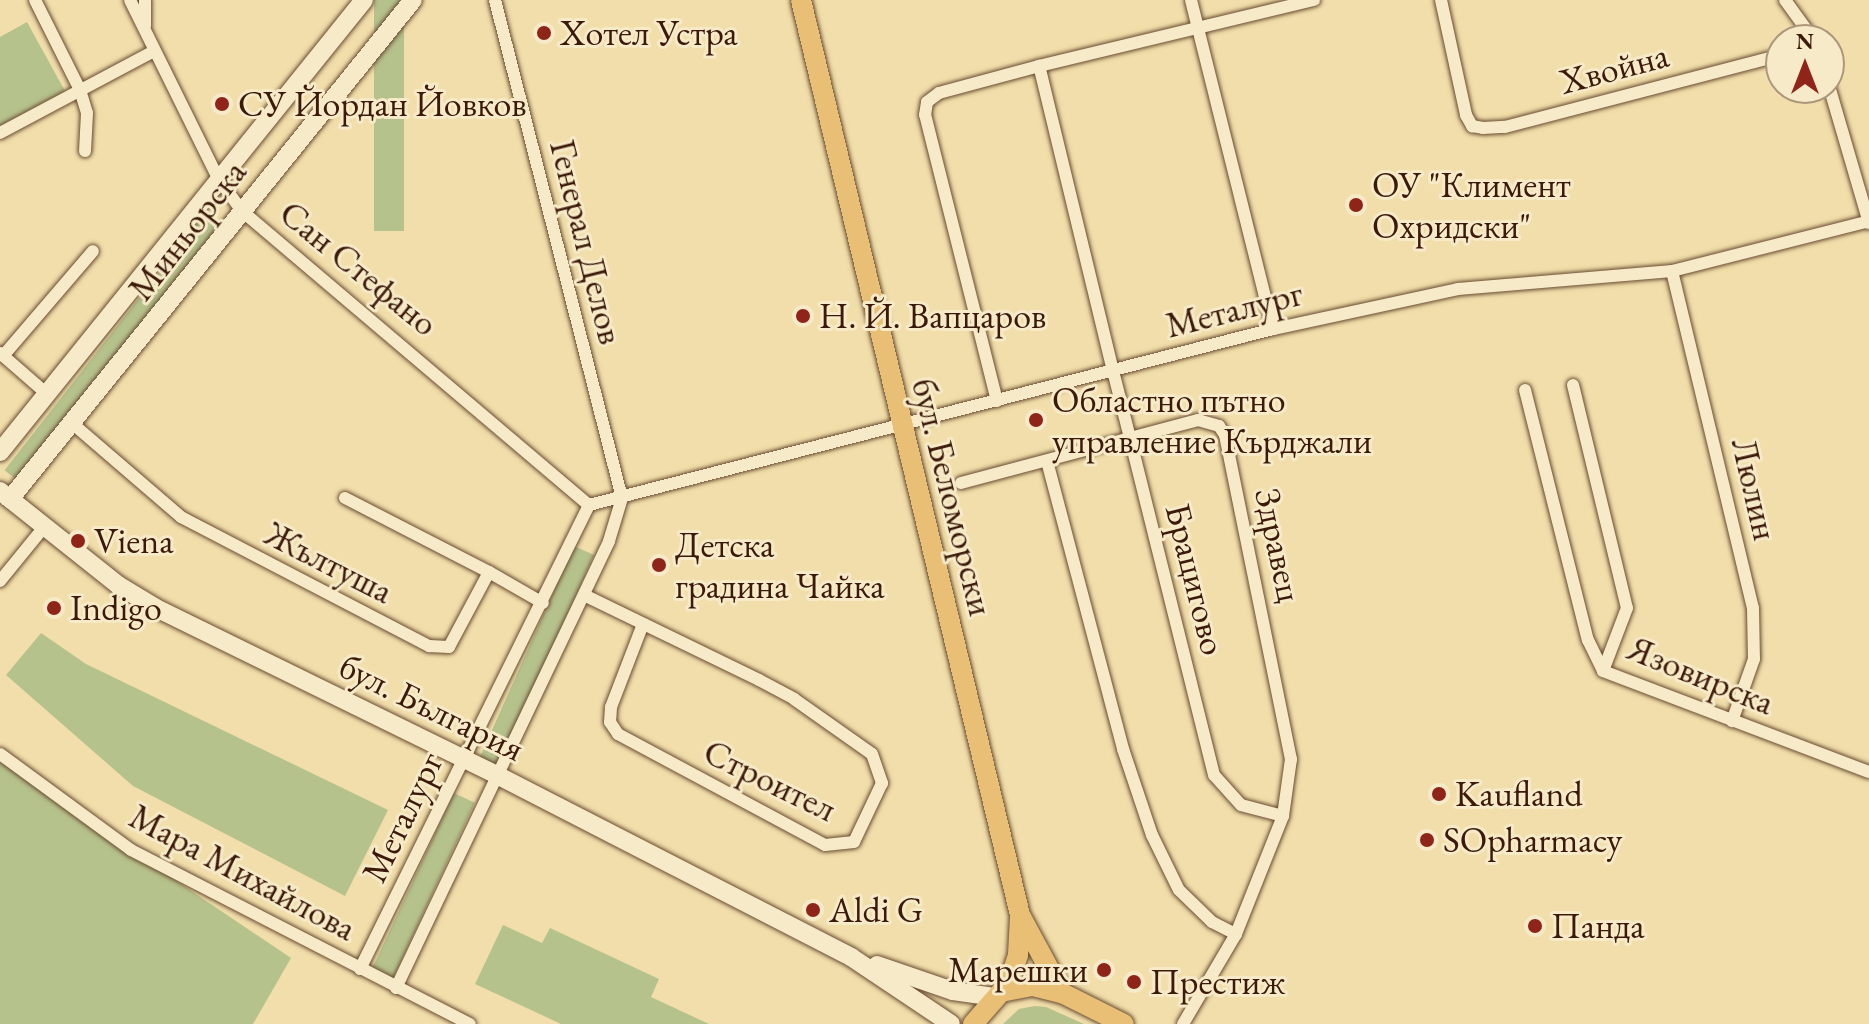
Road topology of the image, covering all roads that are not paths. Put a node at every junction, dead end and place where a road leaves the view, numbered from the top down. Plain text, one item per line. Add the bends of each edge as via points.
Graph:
1 (35, 0) edge
2 (130, 0) edge
3 (145, 0) edge
4 (364, 0) edge
5 (413, 0) edge
6 (495, 0) edge
7 (801, 0) edge
8 (1191, 0) edge
9 (1314, 0) edge
10 (1441, 0) edge
11 (1785, 0) edge
12 (1802, 24) edge
13 (1199, 30) junction
14 (145, 33) junction
15 (154, 51) junction
16 (1765, 59) edge
17 (1039, 66) junction
18 (80, 90) junction
19 (1834, 104) edge
20 (0, 133) edge
21 (85, 151) dead end
22 (218, 178) junction
23 (242, 211) junction
24 (1869, 222) edge
25 (93, 251) dead end
26 (1672, 271) junction
27 (1273, 329) junction
28 (2, 355) edge
29 (1113, 371) junction
30 (1573, 385) dead end
31 (1525, 390) dead end
32 (47, 394) junction
33 (997, 401) junction
34 (73, 424) junction
35 (900, 425) junction
36 (1130, 438) junction
37 (0, 452) edge
38 (1047, 461) junction
39 (961, 483) dead end
40 (5, 495) edge
41 (345, 498) dead end
42 (622, 498) junction
43 (589, 505) junction
44 (44, 527) junction
45 (489, 572) junction
46 (0, 581) edge
47 (584, 595) junction
48 (543, 603) junction
49 (643, 624) junction
50 (1603, 671) junction
51 (1732, 721) junction
52 (0, 754) edge
53 (463, 758) junction
54 (1869, 772) edge
55 (499, 776) junction
56 (1283, 816) junction
57 (1020, 915) junction
58 (1236, 934) junction
59 (851, 957) junction
60 (360, 969) junction
61 (396, 988) junction
62 (1000, 993) junction
63 (1062, 993) junction
64 (1182, 1023) edge
65 (470, 1024) edge
66 (951, 1024) edge
67 (973, 1024) edge
68 (1124, 1024) edge

1 - 18 street
2 - 14 street, Сан Стефано
3 - 14 street, Сан Стефано
4 - 22 main road, Миньорска
5 - 23 main road, Миньорска
6 - 42 street, Генерал Делов
7 - 35 main road, бул. Беломорски
8 - 13 street
9 - 13 street
10 - 16 street, Хвойна via 1472,126 1505,127
11 - 12 street
13 - 17 street
13 - 27 street
14 - 15 street, Сан Стефано
15 - 18 street
15 - 22 street, Сан Стефано
17 - 29 street, Брацигово
17 - 33 street via 939,93 927,102 925,115
18 - 20 street
18 - 21 street via 87,113
19 - 24 street
22 - 23 street, Сан Стефано
22 - 32 main road, Миньорска
23 - 34 main road, Миньорска
23 - 43 street, Сан Стефано
24 - 26 street, Металург
25 - 28 street
26 - 27 street, Металург via 1458,289
26 - 51 street, Люлин via 1753,608 1754,659
27 - 29 street, Металург
28 - 32 street
29 - 33 street, Металург
29 - 36 street, Брацигово
30 - 50 street via 1627,608
31 - 50 street, Язовирска via 1588,640
32 - 37 main road, Миньорска
33 - 35 street, Металург
34 - 40 main road, Миньорска
34 - 45 street, Жълтуша via 181,517 429,646 449,647
35 - 42 street, Металург
35 - 57 main road, бул. Беломорски
36 - 38 street, Здравец
36 - 56 street, Брацигово via 1214,775 1241,805
36 - 56 street, Здравец via 1198,420 1219,426 1225,435 1291,759
38 - 39 street, Здравец
38 - 58 street via 1123,749 1152,835 1179,890 1212,922
40 - 44 main road, бул. България
41 - 45 street
42 - 43 street, Металург
42 - 47 street, Металург via 618,520
43 - 48 street, Металург
44 - 46 street
44 - 53 main road, бул. България via 156,608
45 - 48 street
47 - 49 street, Строител
47 - 55 street, Металург
48 - 53 street, Металург
49 - 49 street, Строител via 794,699 872,754 882,783 854,842 825,845 618,734 610,722 611,707
50 - 51 street, Язовирска
51 - 54 street, Язовирска
52 - 60 street, Мара Михайлова via 131,850
53 - 55 main road, бул. България
53 - 60 street, Металург
55 - 59 main road, бул. България
55 - 61 street, Металург
56 - 58 street
57 - 62 main road, бул. Беломорски via 1018,955
57 - 63 main road, бул. Беломорски
58 - 64 street
59 - 62 main road, бул. България via 953,991
59 - 66 main road, бул. България
60 - 61 street, Мара Михайлова
61 - 65 street, Мара Михайлова
62 - 63 main road via 1033,986
62 - 67 main road
63 - 68 main road

